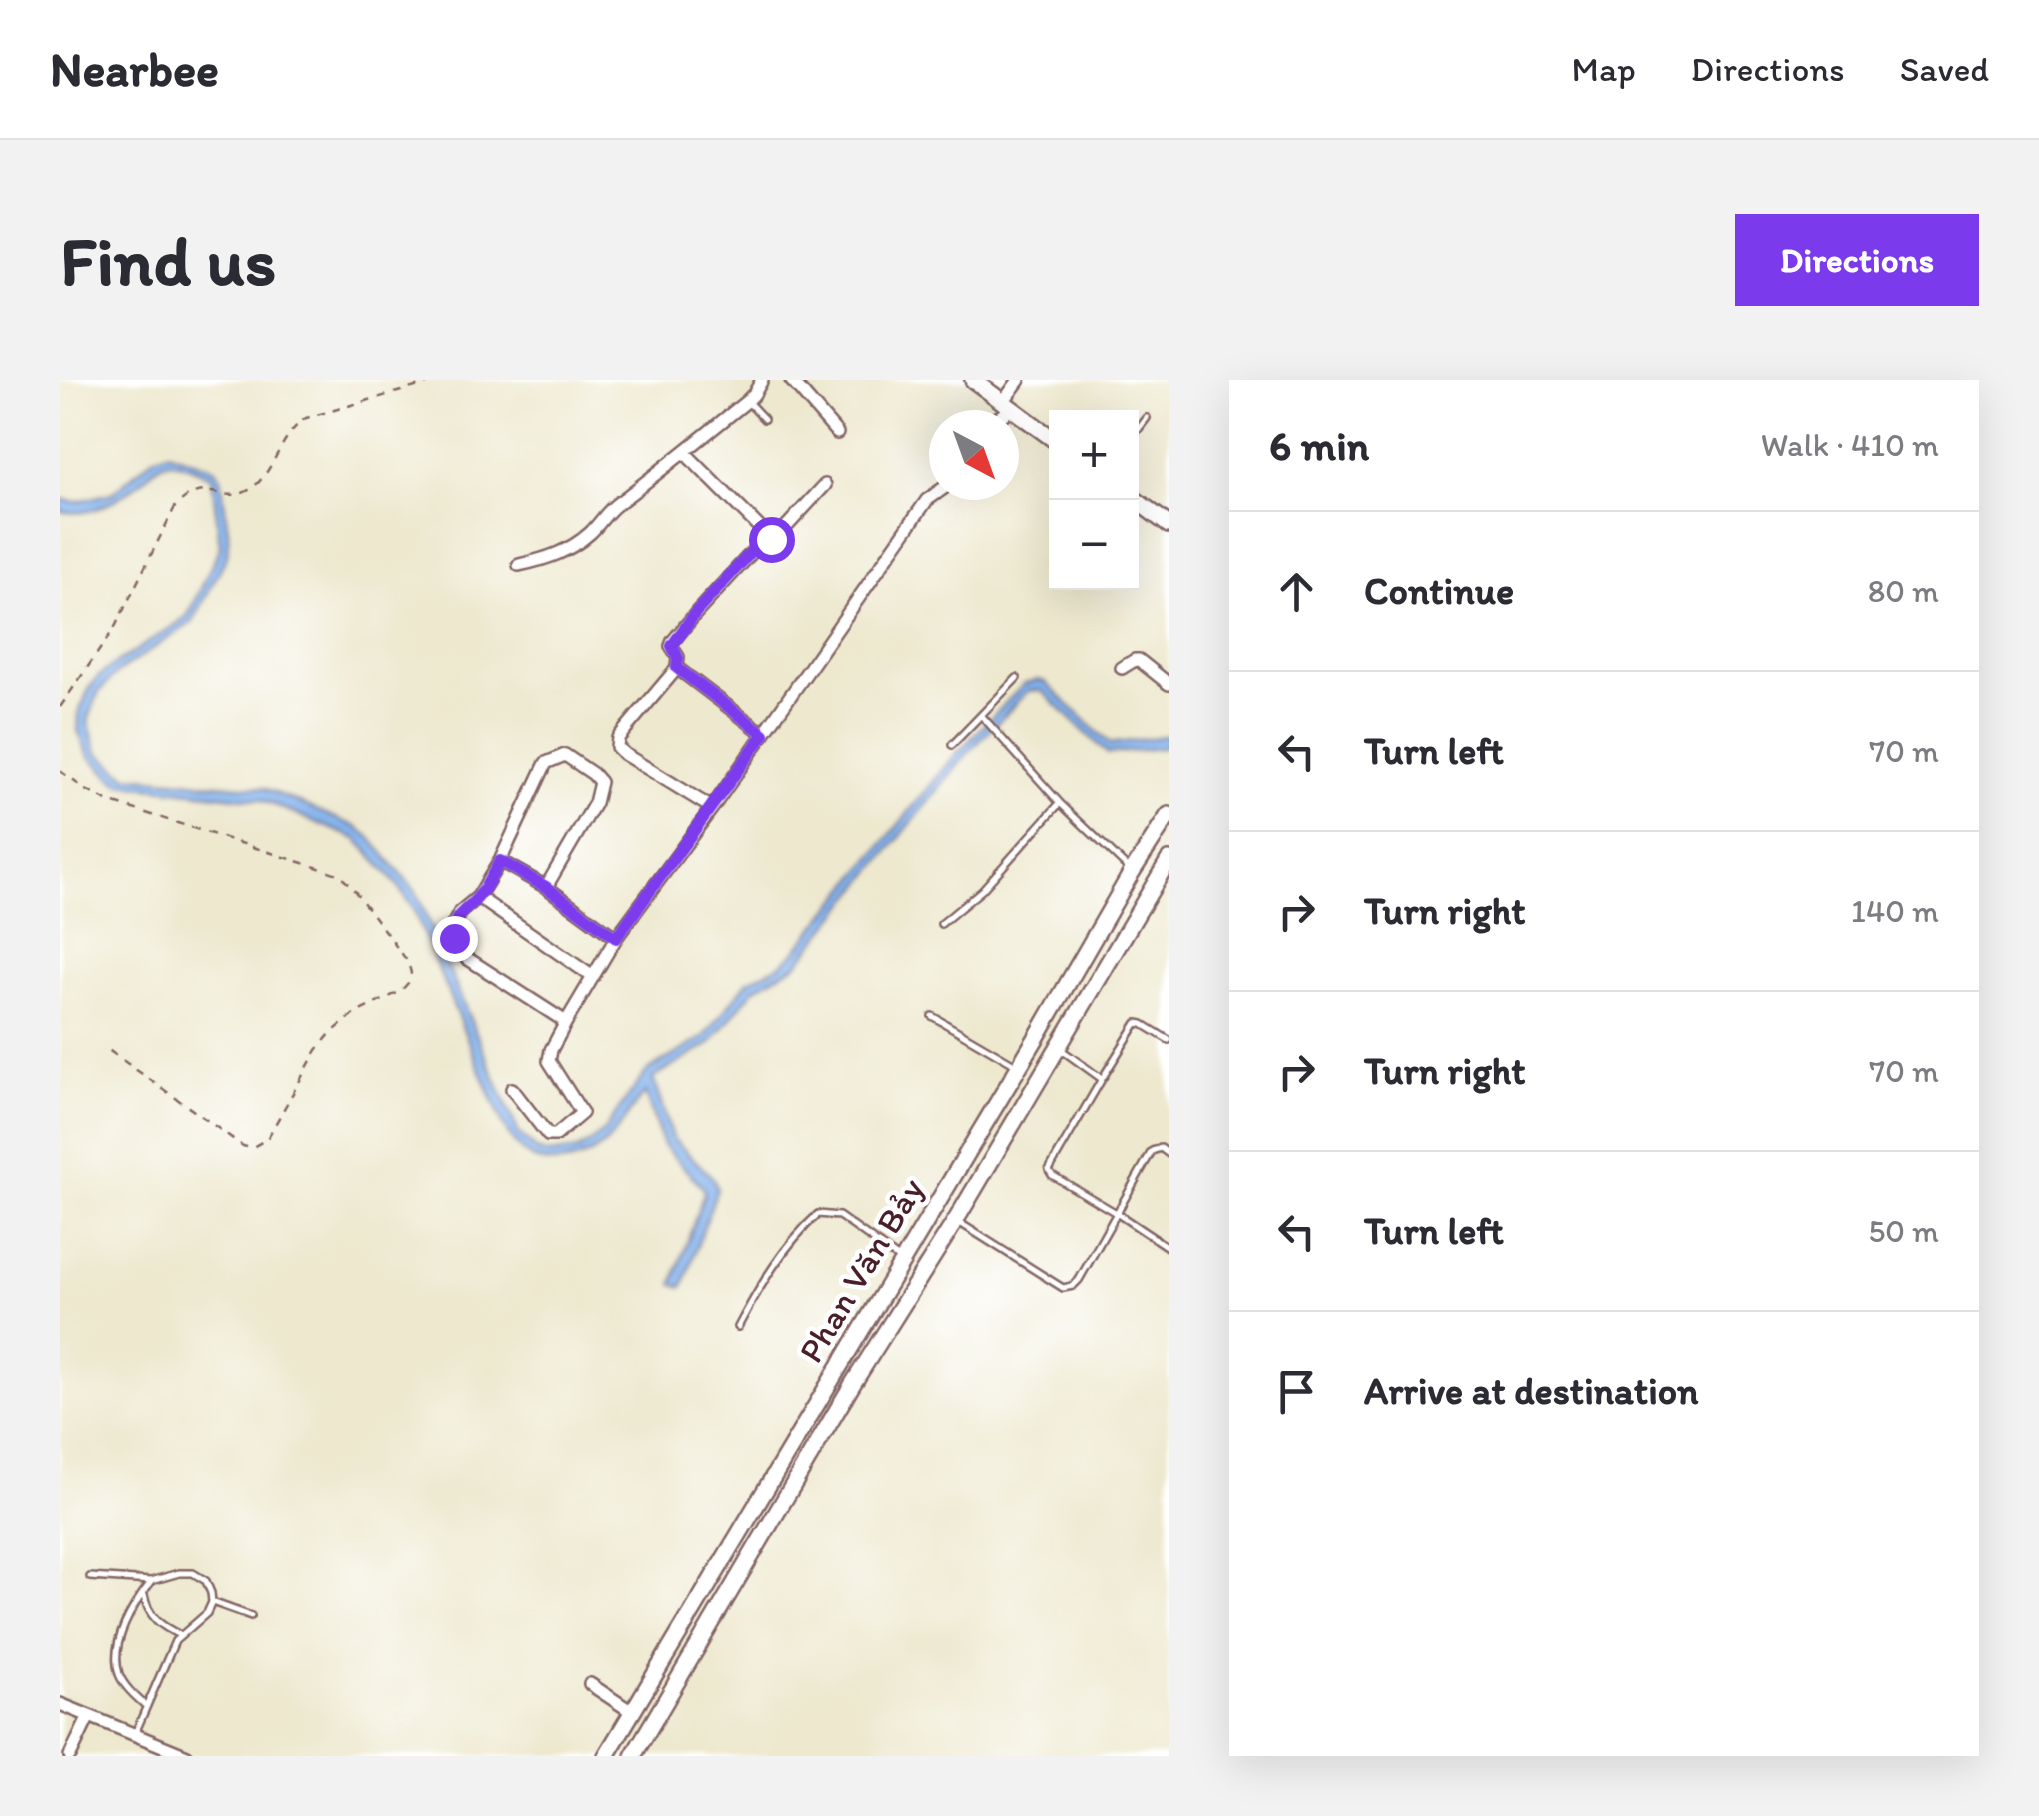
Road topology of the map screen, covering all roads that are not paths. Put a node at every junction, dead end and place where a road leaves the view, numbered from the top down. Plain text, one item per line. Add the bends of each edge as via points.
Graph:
1 (762, 380) edge
2 (791, 380) edge
3 (974, 380) edge
4 (1019, 380) edge
5 (747, 401) junction
6 (1008, 405) junction
7 (1002, 410) edge
8 (1148, 418) dead end
9 (764, 420) dead end
10 (1139, 429) edge
11 (837, 433) dead end
12 (1049, 437) edge
13 (684, 452) junction
14 (824, 485) dead end
15 (929, 499) edge
16 (1136, 500) edge
17 (1169, 524) edge
18 (766, 536) junction
19 (519, 565) dead end
20 (677, 668) junction
21 (1122, 668) dead end
22 (1017, 678) dead end
23 (1169, 684) edge
24 (983, 718) junction
25 (764, 734) junction
26 (952, 745) dead end
27 (1060, 802) junction
28 (712, 808) junction
29 (1169, 815) edge
30 (1169, 860) edge
31 (500, 861) junction
32 (1132, 872) junction
33 (546, 887) junction
34 (478, 898) junction
35 (941, 924) dead end
36 (616, 938) junction
37 (593, 976) junction
38 (932, 1016) dead end
39 (566, 1022) junction
40 (1038, 1035) junction
41 (1169, 1040) edge
42 (1058, 1047) junction
43 (1019, 1066) junction
44 (1102, 1079) junction
45 (512, 1089) dead end
46 (1169, 1154) edge
47 (1118, 1214) junction
48 (956, 1220) junction
49 (1169, 1248) edge
50 (901, 1261) junction
51 (738, 1328) dead end
52 (90, 1577) dead end
53 (151, 1582) junction
54 (144, 1592) junction
55 (212, 1602) junction
56 (251, 1616) dead end
57 (180, 1635) junction
58 (590, 1684) dead end
59 (60, 1704) edge
60 (146, 1706) junction
61 (632, 1712) junction
62 (89, 1716) junction
63 (135, 1734) junction
64 (70, 1756) edge
65 (187, 1756) edge
66 (606, 1756) edge
67 (633, 1756) edge

1 - 5 street
2 - 11 street
3 - 6 main road
4 - 6 street
5 - 9 lane
5 - 13 street
6 - 7 street
6 - 12 main road
8 - 10 lane
13 - 18 street
13 - 19 street via 576,544
14 - 18 street via 776,538
15 - 25 street
16 - 17 main road
18 - 20 street via 673,642
20 - 25 street
20 - 28 street via 616,747
21 - 23 street via 1139,660
22 - 24 lane
24 - 26 lane
24 - 27 lane
25 - 28 street
27 - 32 lane
27 - 35 lane via 982,890
28 - 36 street
29 - 32 main road, Phan Văn Bảy
30 - 42 main road, Phan Văn Bảy
31 - 33 street
31 - 33 street via 546,763 565,756 600,782 595,803
31 - 34 street
32 - 40 main road, Phan Văn Bảy
33 - 36 street
34 - 37 street
34 - 39 street via 453,925 462,955
36 - 37 street
37 - 39 street
38 - 43 lane
39 - 45 street via 549,1061 582,1113 556,1135 548,1134
40 - 42 main road
40 - 43 main road, Phan Văn Bảy
41 - 44 lane via 1137,1023
42 - 44 lane
42 - 48 main road, Phan Văn Bảy
43 - 50 main road, Phan Văn Bảy
44 - 47 lane via 1049,1170
46 - 47 lane via 1152,1151
47 - 48 lane via 1079,1280 1063,1288
47 - 49 lane
48 - 67 main road, Phan Văn Bảy
50 - 51 lane via 838,1216 818,1214 758,1288
50 - 61 main road, Phan Văn Bảy
52 - 53 lane
53 - 54 lane
53 - 55 lane via 193,1573 206,1581
54 - 57 lane via 157,1622
54 - 60 lane via 125,1626 117,1661 124,1682
55 - 56 lane
55 - 57 lane
57 - 60 lane
58 - 61 street
59 - 62 street
60 - 63 lane
61 - 66 main road, Phan Văn Bảy
62 - 63 street
62 - 64 street
63 - 65 street

